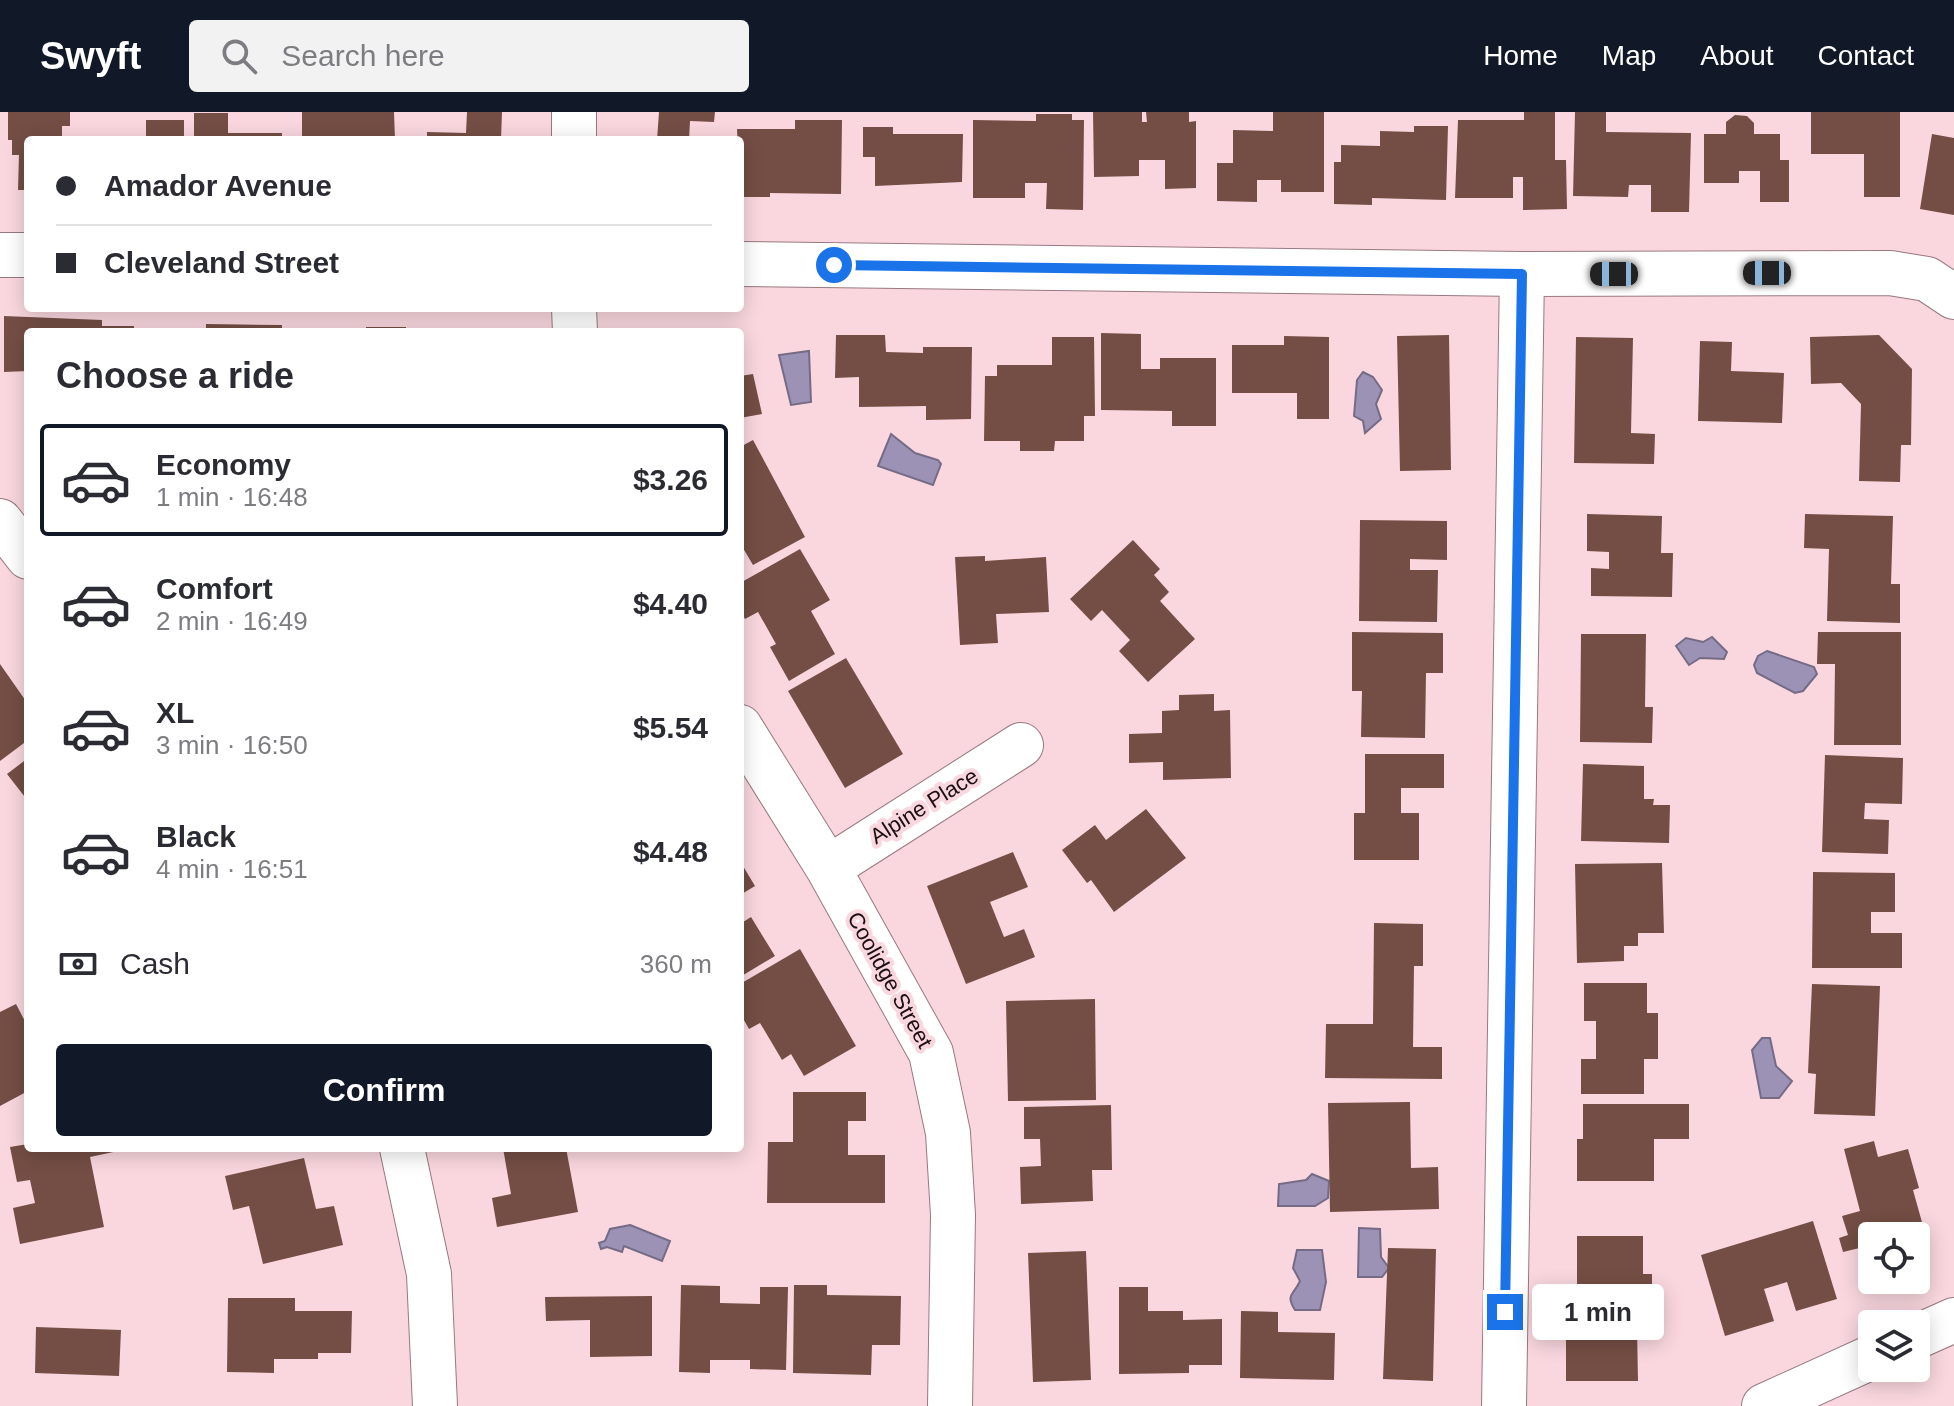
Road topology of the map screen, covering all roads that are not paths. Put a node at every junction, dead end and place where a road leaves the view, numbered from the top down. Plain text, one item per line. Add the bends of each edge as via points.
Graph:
1 (574, 112) edge
2 (574, 136) edge
3 (0, 255) edge
4 (24, 255) edge
5 (744, 264) edge
6 (1522, 274) junction
7 (1954, 297) edge
8 (0, 521) edge
9 (24, 552) edge
10 (744, 733) edge
11 (1021, 745) dead end
12 (828, 868) junction
13 (403, 1152) edge
14 (1954, 1320) edge
15 (1930, 1331) edge
16 (1858, 1363) edge
17 (435, 1406) edge
18 (950, 1406) edge
19 (1504, 1406) edge
20 (1764, 1406) edge

1 - 2 street
3 - 4 street
5 - 6 street
6 - 7 street via 1890,273 1927,279
6 - 19 street
8 - 9 street
10 - 12 street, Coolidge Street
11 - 12 street, Alpine Place
12 - 18 street, Coolidge Street via 931,1053 948,1133 953,1215
13 - 17 street via 429,1274
14 - 15 street
16 - 20 street

